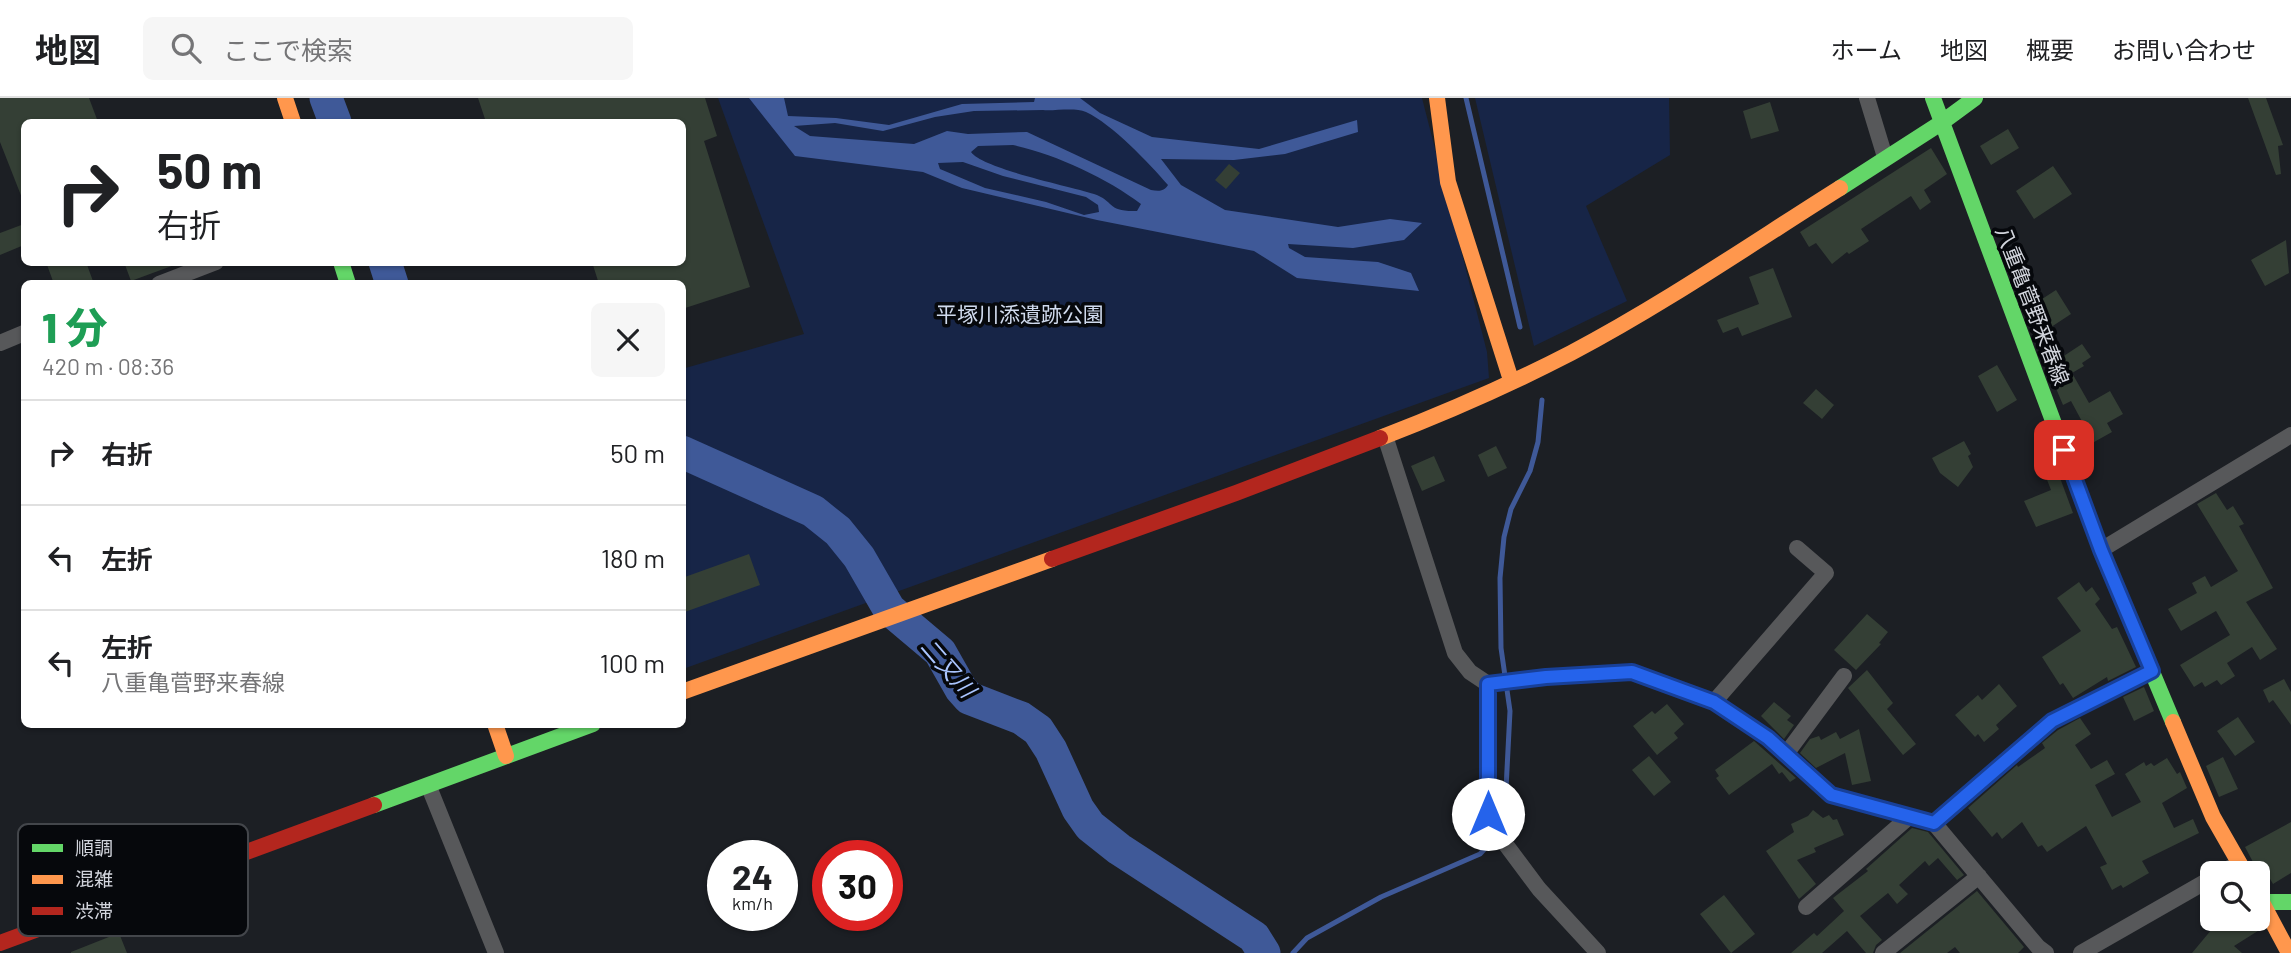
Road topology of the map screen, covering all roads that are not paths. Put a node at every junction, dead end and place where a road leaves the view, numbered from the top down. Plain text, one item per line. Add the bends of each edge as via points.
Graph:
1 (285, 98) edge
2 (1437, 98) edge
3 (1867, 98) edge
4 (1933, 98) edge
5 (1975, 98) edge
6 (292, 119) edge
7 (1941, 123) junction
8 (1885, 157) junction
9 (206, 266) edge
10 (169, 280) edge
11 (21, 335) edge
12 (0, 343) edge
13 (1511, 380) junction
14 (2291, 435) edge
15 (1385, 436) junction
16 (1797, 548) dead end
17 (2101, 550) junction
18 (2152, 671) junction
19 (1844, 676) dead end
20 (1488, 684) junction
21 (686, 691) edge
22 (1714, 702) junction
23 (496, 728) edge
24 (582, 728) edge
25 (1786, 754) junction
26 (506, 756) junction
27 (429, 787) junction
28 (1910, 817) junction
29 (1934, 823) junction
30 (248, 853) edge
31 (2238, 861) edge
32 (1979, 876) junction
33 (2200, 885) edge
34 (2270, 900) edge
35 (2291, 902) edge
36 (1806, 907) dead end
37 (2270, 918) edge
38 (19, 936) edge
39 (0, 943) edge
40 (496, 953) edge
41 (1598, 953) edge
42 (1883, 953) edge
43 (2046, 953) edge
44 (2081, 953) edge
45 (2289, 953) edge

1 - 6 street
2 - 13 street via 1448,182
3 - 8 street
4 - 7 street, 八重亀菅野来春線
5 - 7 street
7 - 8 street
7 - 17 street, 八重亀菅野来春線
8 - 13 street via 1689,284 1571,353
9 - 10 street
11 - 12 street
13 - 15 street
14 - 17 street
15 - 20 street via 1455,653 1470,672
15 - 21 street
16 - 22 street via 1826,573
17 - 18 street, 八重亀菅野来春線
18 - 29 street via 2052,721
18 - 31 street, 八重亀菅野来春線 via 2213,817
19 - 25 street
20 - 22 street via 1632,672
20 - 41 street via 1488,814 1492,826 1539,888
22 - 25 street
23 - 26 street
24 - 26 street
25 - 28 street via 1831,795
26 - 27 street
27 - 30 street
27 - 40 street
28 - 29 street
28 - 36 street
29 - 32 street
32 - 42 street
32 - 43 street
33 - 44 street
34 - 35 street
37 - 45 street
38 - 39 street

